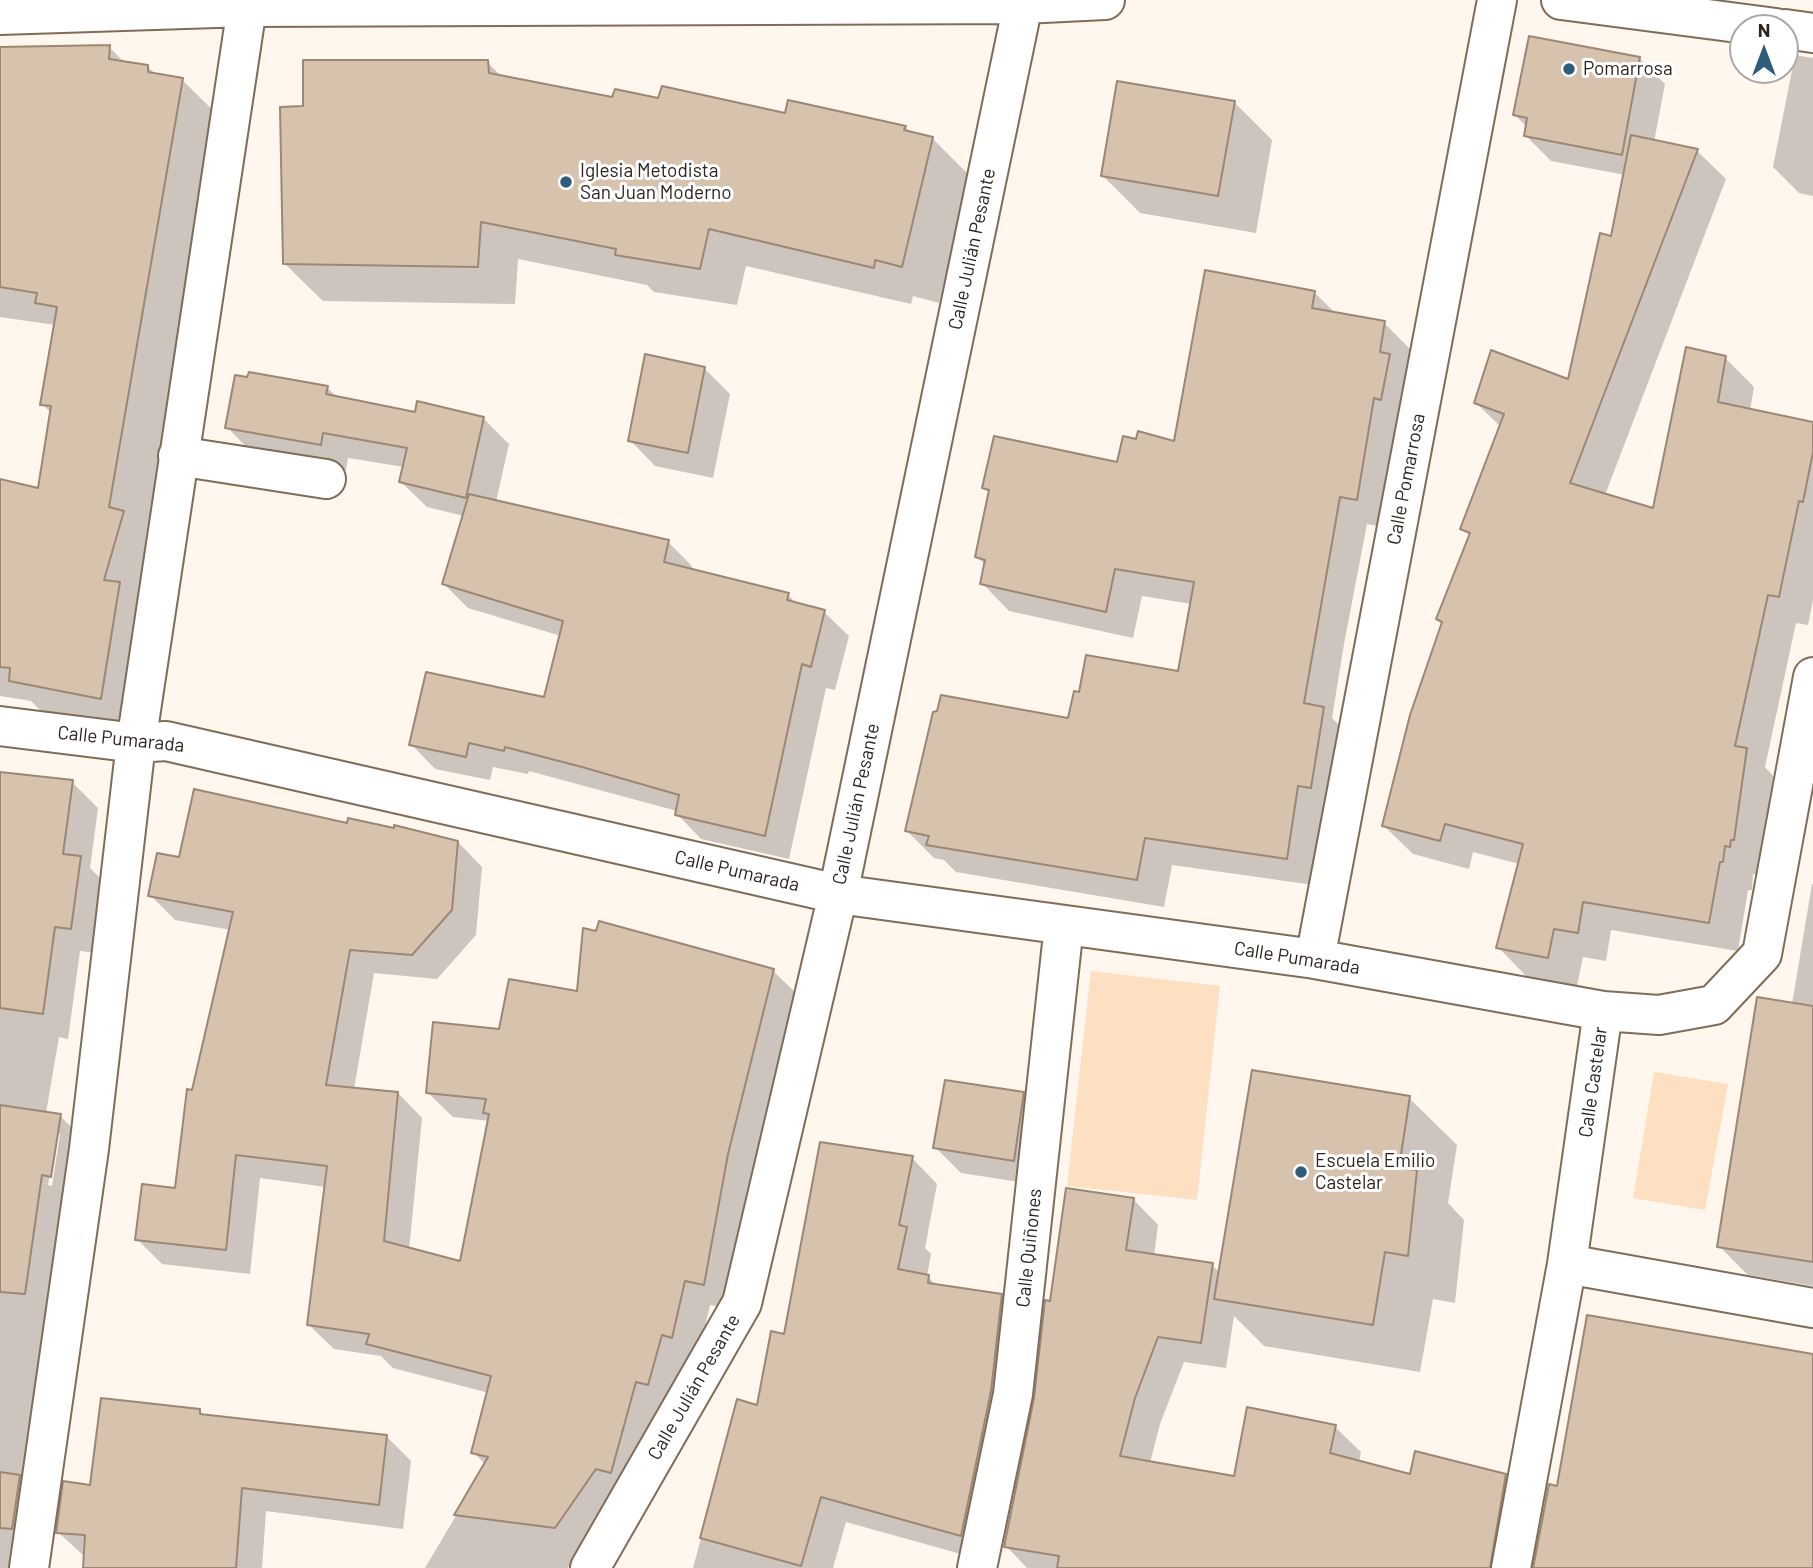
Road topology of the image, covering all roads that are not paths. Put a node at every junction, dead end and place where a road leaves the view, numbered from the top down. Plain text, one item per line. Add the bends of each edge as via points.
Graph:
1 (1105, 0) edge
2 (1497, 0) edge
3 (1561, 0) edge
4 (1024, 4) junction
5 (247, 7) junction
6 (0, 15) edge
7 (1729, 22) edge
8 (178, 456) junction
9 (326, 479) dead end
10 (1813, 677) edge
11 (0, 726) edge
12 (136, 743) junction
13 (838, 894) junction
14 (1064, 925) junction
15 (1315, 959) junction
16 (1603, 1011) junction
17 (1567, 1264) junction
18 (1813, 1308) edge
19 (29, 1568) edge
20 (590, 1568) edge
21 (977, 1568) edge
22 (1511, 1568) edge

1 - 4 street
2 - 15 street, Calle Pomarrosa
3 - 7 street
4 - 5 street
4 - 13 street, Calle Julián Pesante
5 - 6 street
5 - 8 street
8 - 9 street
8 - 12 street
10 - 16 street, Calle Castelar via 1762,954 1714,1004 1659,1015
11 - 12 street, Calle Pumarada
12 - 13 street, Calle Pumarada via 166,741
12 - 19 street via 89,1149
13 - 14 street, Calle Pumarada
13 - 20 street, Calle Julián Pesante via 742,1303
14 - 15 street, Calle Pumarada
14 - 21 street, Calle Quiñones via 1013,1394
15 - 16 street, Calle Pumarada
16 - 17 street, Calle Castelar
17 - 18 street
17 - 22 street, Calle Castelar

